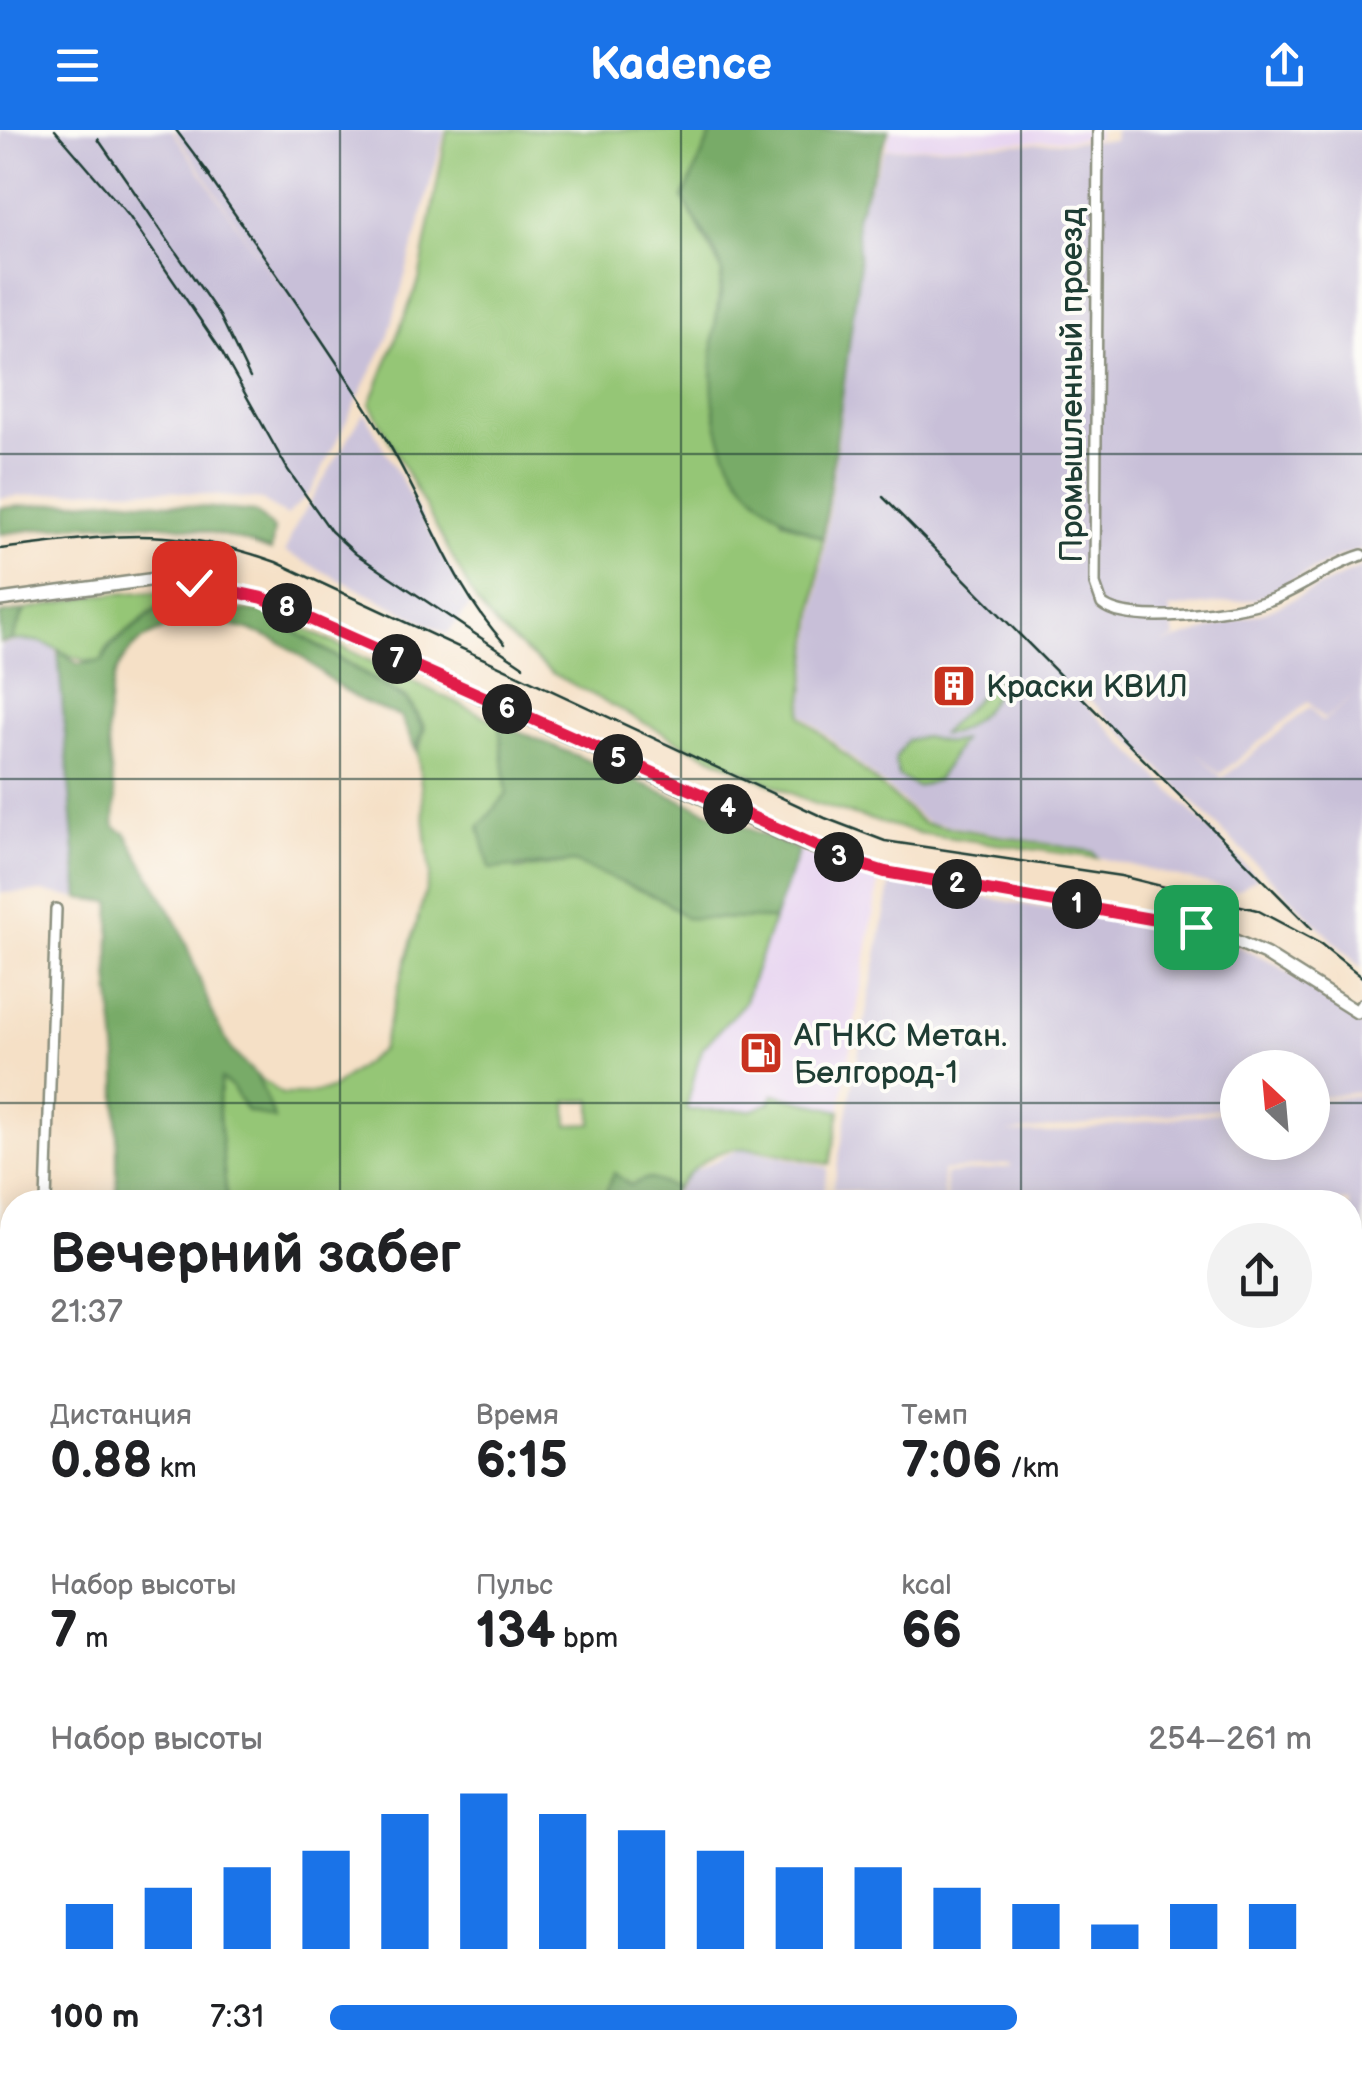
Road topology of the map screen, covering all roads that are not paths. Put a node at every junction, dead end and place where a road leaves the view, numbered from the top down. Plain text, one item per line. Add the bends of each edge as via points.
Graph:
1 (1098, 130) edge
2 (1362, 555) edge
3 (0, 600) edge
4 (56, 909) dead end
5 (1360, 1011) edge
6 (46, 1190) edge

1 - 2 street, Промышленный проезд via 1095,584 1102,604 1122,614 1196,614 1258,604
3 - 5 main road via 156,578 263,598 806,845 885,872 1208,929 1265,954
4 - 6 street

